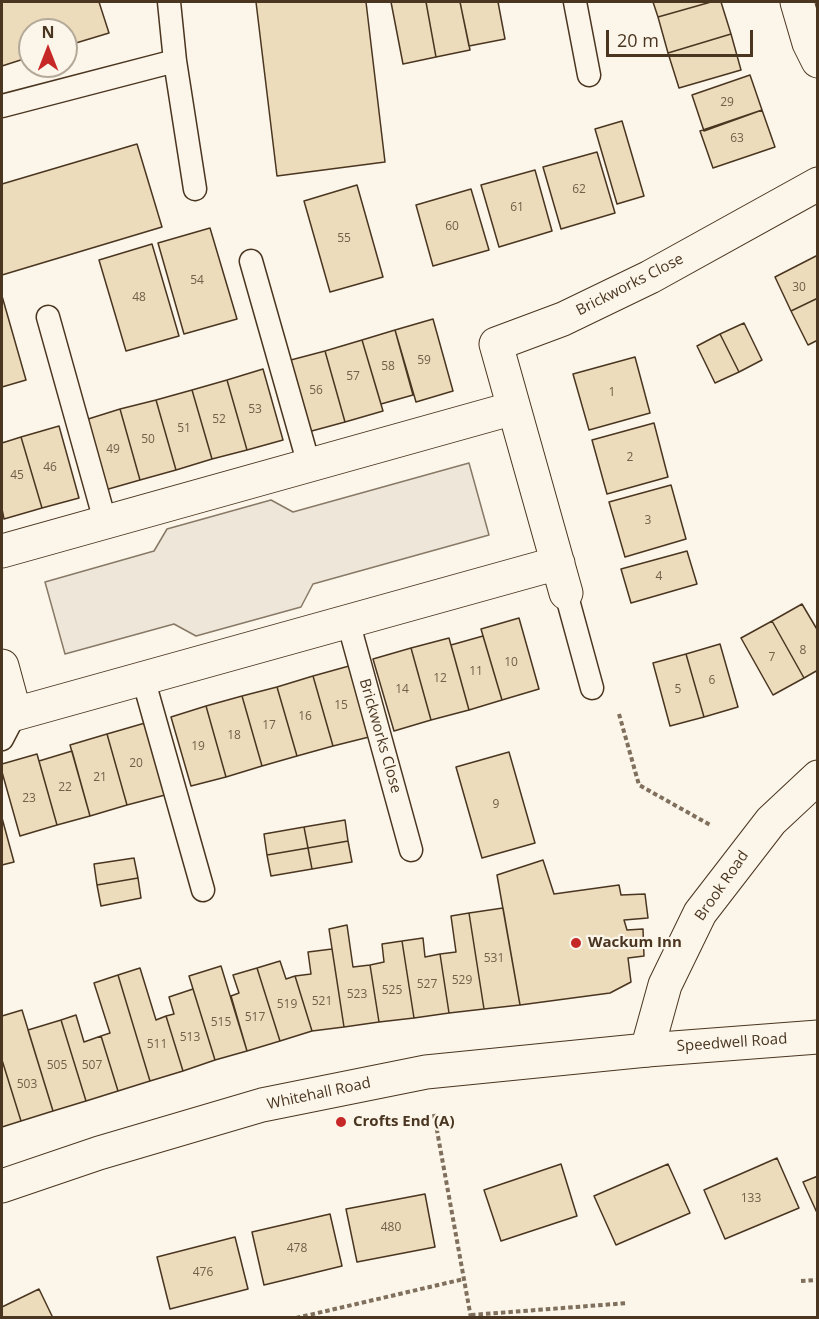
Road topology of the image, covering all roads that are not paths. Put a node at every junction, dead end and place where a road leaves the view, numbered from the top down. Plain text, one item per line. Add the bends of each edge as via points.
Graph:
1 (169, 2) edge
2 (575, 2) edge
3 (797, 2) edge
4 (175, 61) junction
5 (818, 61) edge
6 (589, 75) dead end
7 (2, 106) edge
8 (818, 183) edge
9 (195, 189) dead end
10 (251, 261) dead end
11 (48, 317) dead end
12 (514, 408) junction
13 (309, 465) junction
14 (105, 522) junction
15 (2, 551) edge
16 (562, 578) junction
17 (348, 621) junction
18 (2, 666) edge
19 (143, 678) junction
20 (592, 688) road end
21 (8, 727) edge
22 (818, 777) edge
23 (411, 850) dead end
24 (202, 890) dead end
25 (818, 1037) edge
26 (647, 1050) junction
27 (2, 1186) edge

1 - 4 lane
2 - 6 lane
3 - 5 street
4 - 7 lane
4 - 9 lane
8 - 12 street, Brickworks Close via 650,277 563,319 496,344
10 - 13 lane
11 - 14 lane
12 - 13 street
12 - 16 street, Brickworks Close
13 - 14 street
14 - 15 street
16 - 17 street
16 - 20 lane, Brickworks Close
17 - 19 street
17 - 23 lane, Brickworks Close
18 - 21 street
19 - 21 street
19 - 24 lane
22 - 26 street, Brook Road via 771,821 700,913 665,985
25 - 26 street, Speedwell Road
26 - 27 street, Whitehall Road via 426,1072 262,1105

